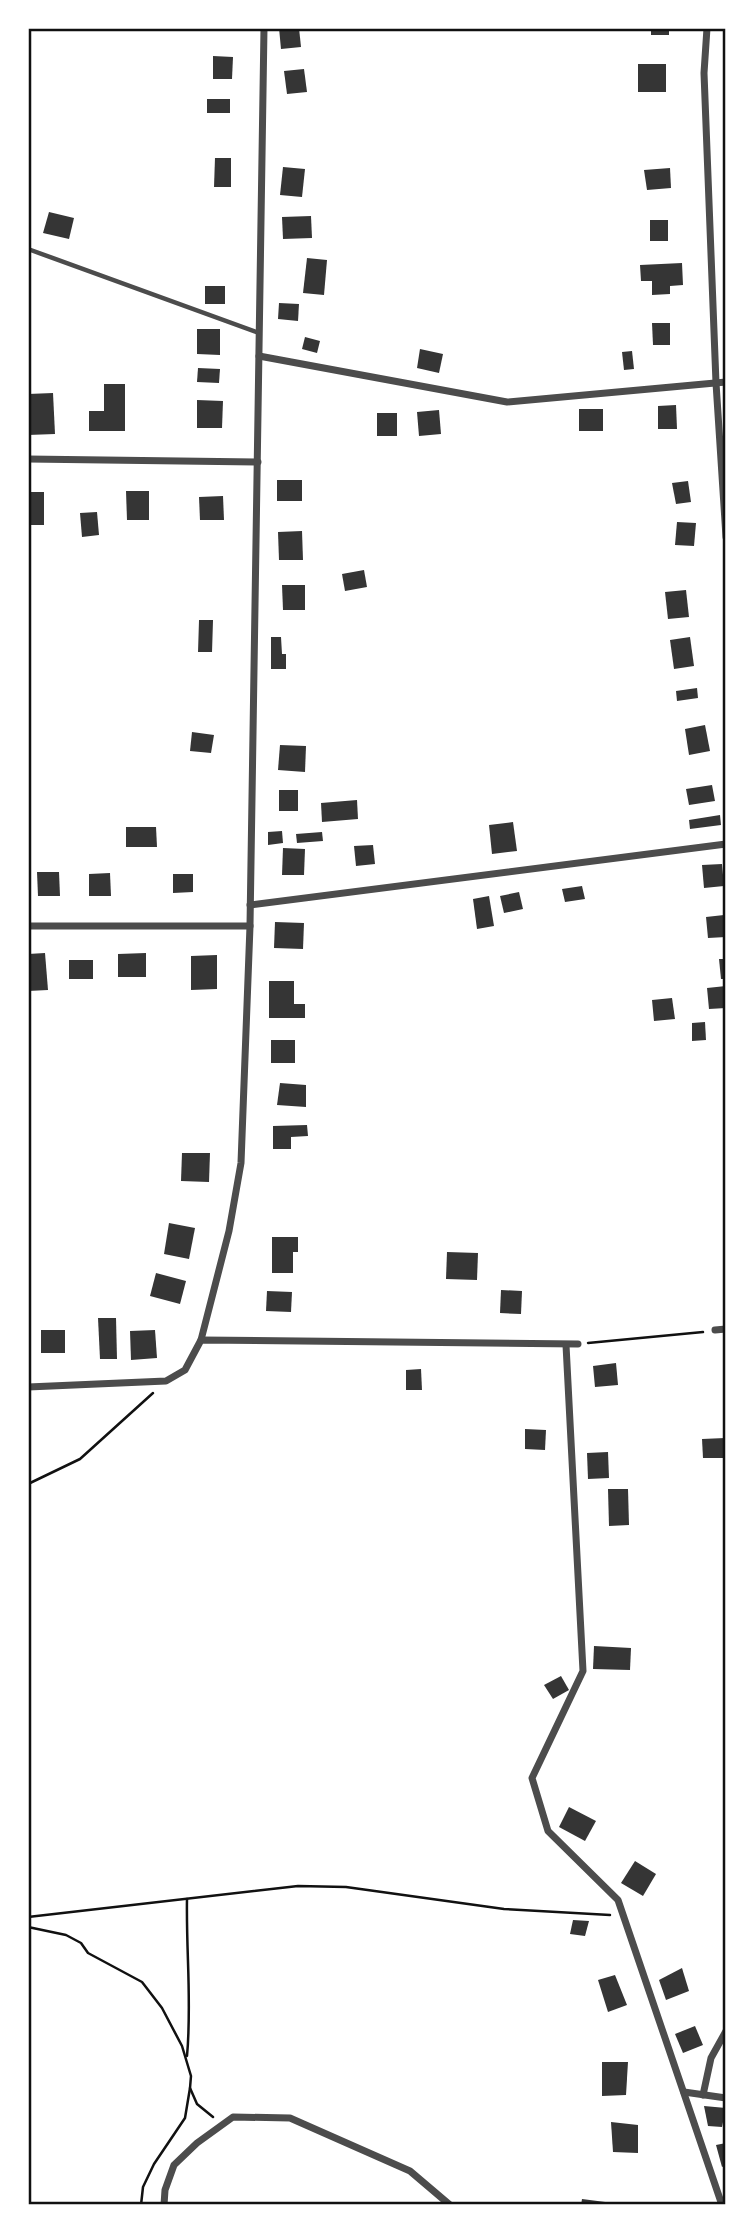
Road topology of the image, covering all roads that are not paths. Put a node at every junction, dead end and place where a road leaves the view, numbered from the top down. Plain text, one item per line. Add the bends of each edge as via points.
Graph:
1 (264, 28) edge
2 (706, 28) edge
3 (28, 249) edge
4 (260, 333) junction
5 (259, 356) junction
6 (716, 383) junction
7 (726, 383) edge
8 (28, 459) edge
9 (257, 462) junction
10 (726, 537) edge
11 (726, 844) edge
12 (250, 905) junction
13 (28, 926) edge
14 (250, 926) junction
15 (726, 1329) edge
16 (715, 1330) road end
17 (201, 1340) junction
18 (566, 1345) junction
19 (578, 1345) road end
20 (28, 1387) edge
21 (726, 2031) edge
22 (684, 2092) junction
23 (703, 2095) junction
24 (726, 2098) edge
25 (164, 2205) edge
26 (450, 2205) edge
27 (722, 2205) edge

1 - 4 street
2 - 6 street
3 - 4 lane
4 - 5 street
5 - 6 street via 507,402
5 - 9 street
6 - 7 street
6 - 10 street
8 - 9 street
9 - 12 street
11 - 12 street
12 - 14 street
13 - 14 street
14 - 17 street via 241,1163
15 - 16 street
17 - 18 street
17 - 20 street via 185,1370 166,1381
18 - 19 street
18 - 22 street via 583,1671 532,1778 548,1831 618,1900
21 - 23 street via 710,2058
22 - 23 street
22 - 27 street
23 - 24 street
25 - 26 street via 174,2165 233,2117 290,2118 410,2171

